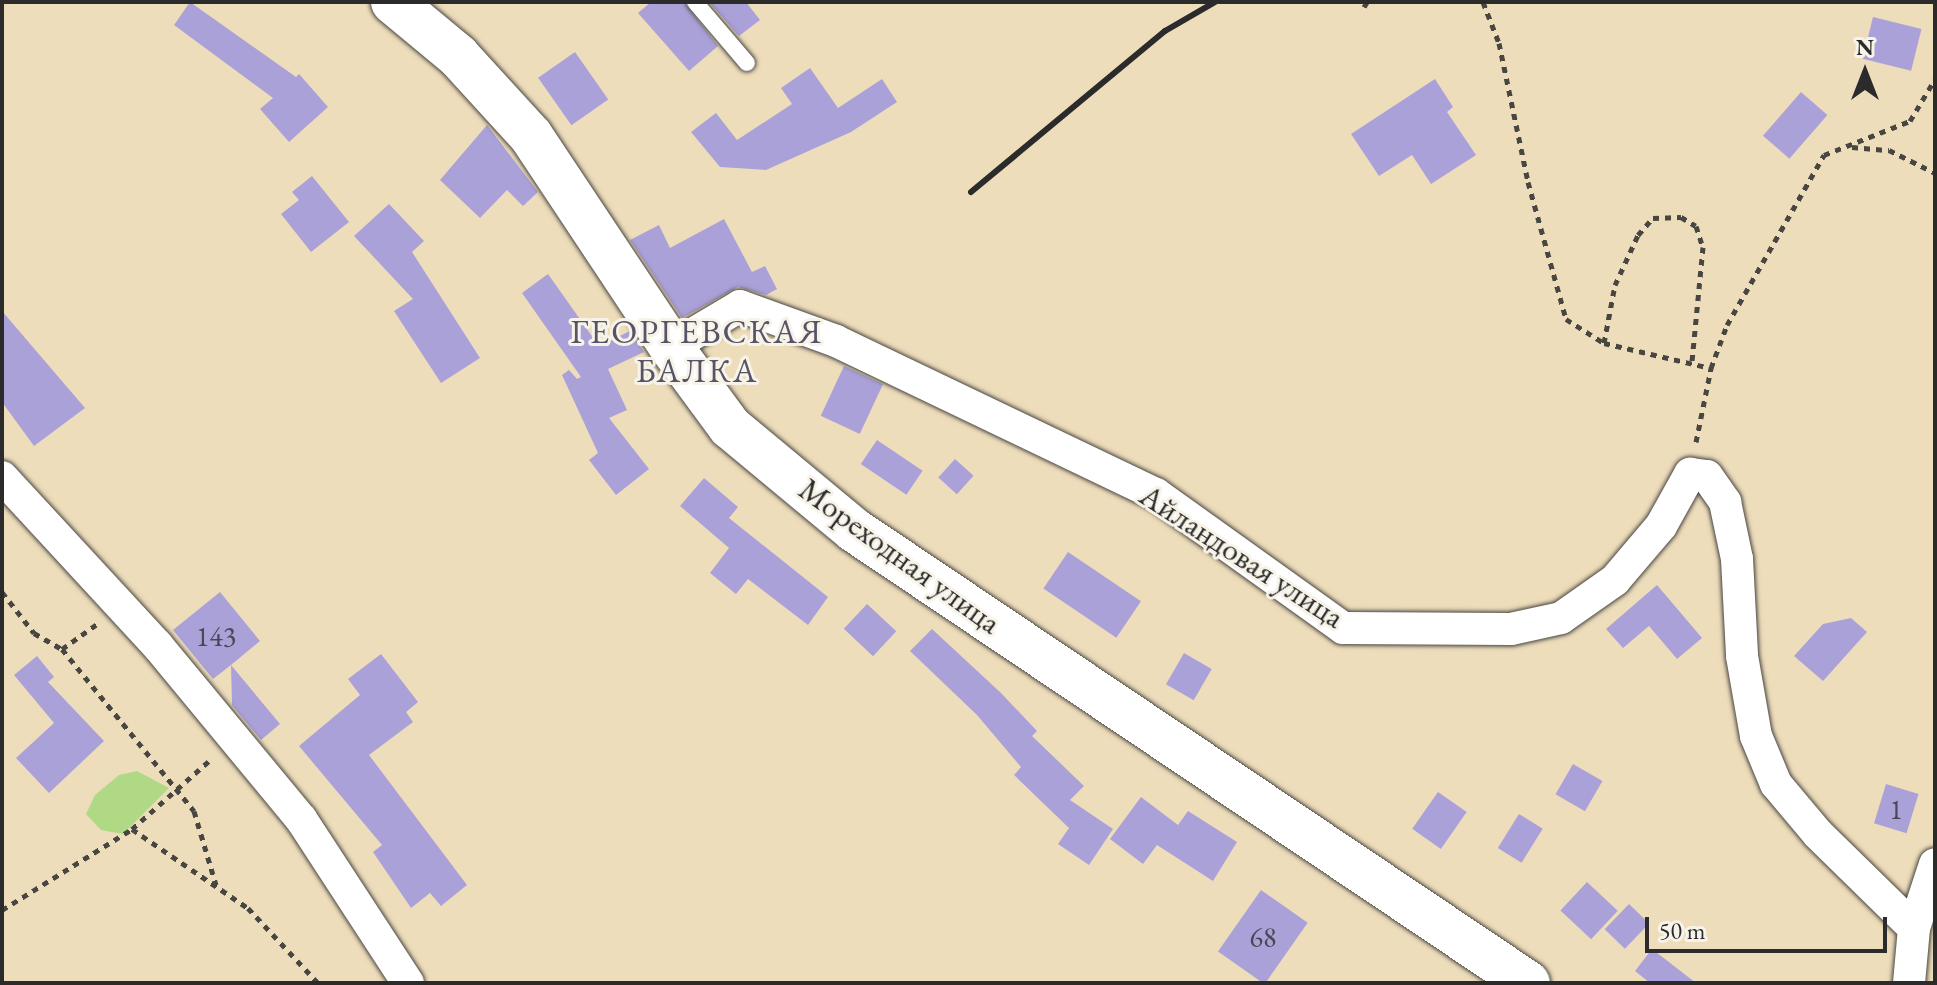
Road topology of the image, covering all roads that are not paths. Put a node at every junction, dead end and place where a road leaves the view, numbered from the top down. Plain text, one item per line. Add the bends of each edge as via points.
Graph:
1 (393, 2) edge
2 (695, 2) edge
3 (747, 63) dead end
4 (671, 347) junction
5 (2, 477) edge
6 (1935, 864) edge
7 (1914, 928) junction
8 (408, 983) edge
9 (1528, 983) edge
10 (1909, 983) edge

1 - 4 street, Мореходная улица via 458,56 531,136
2 - 3 lane
4 - 7 street, Айландовая улица via 740,306 836,341 1156,494 1343,628 1511,629 1561,618 1615,580 1661,526 1690,474 1707,476 1725,502 1737,559 1742,656 1756,736 1776,784 1818,834
4 - 9 street, Мореходная улица via 730,427 854,530
5 - 8 street via 121,606 301,819
6 - 7 street
7 - 10 street

